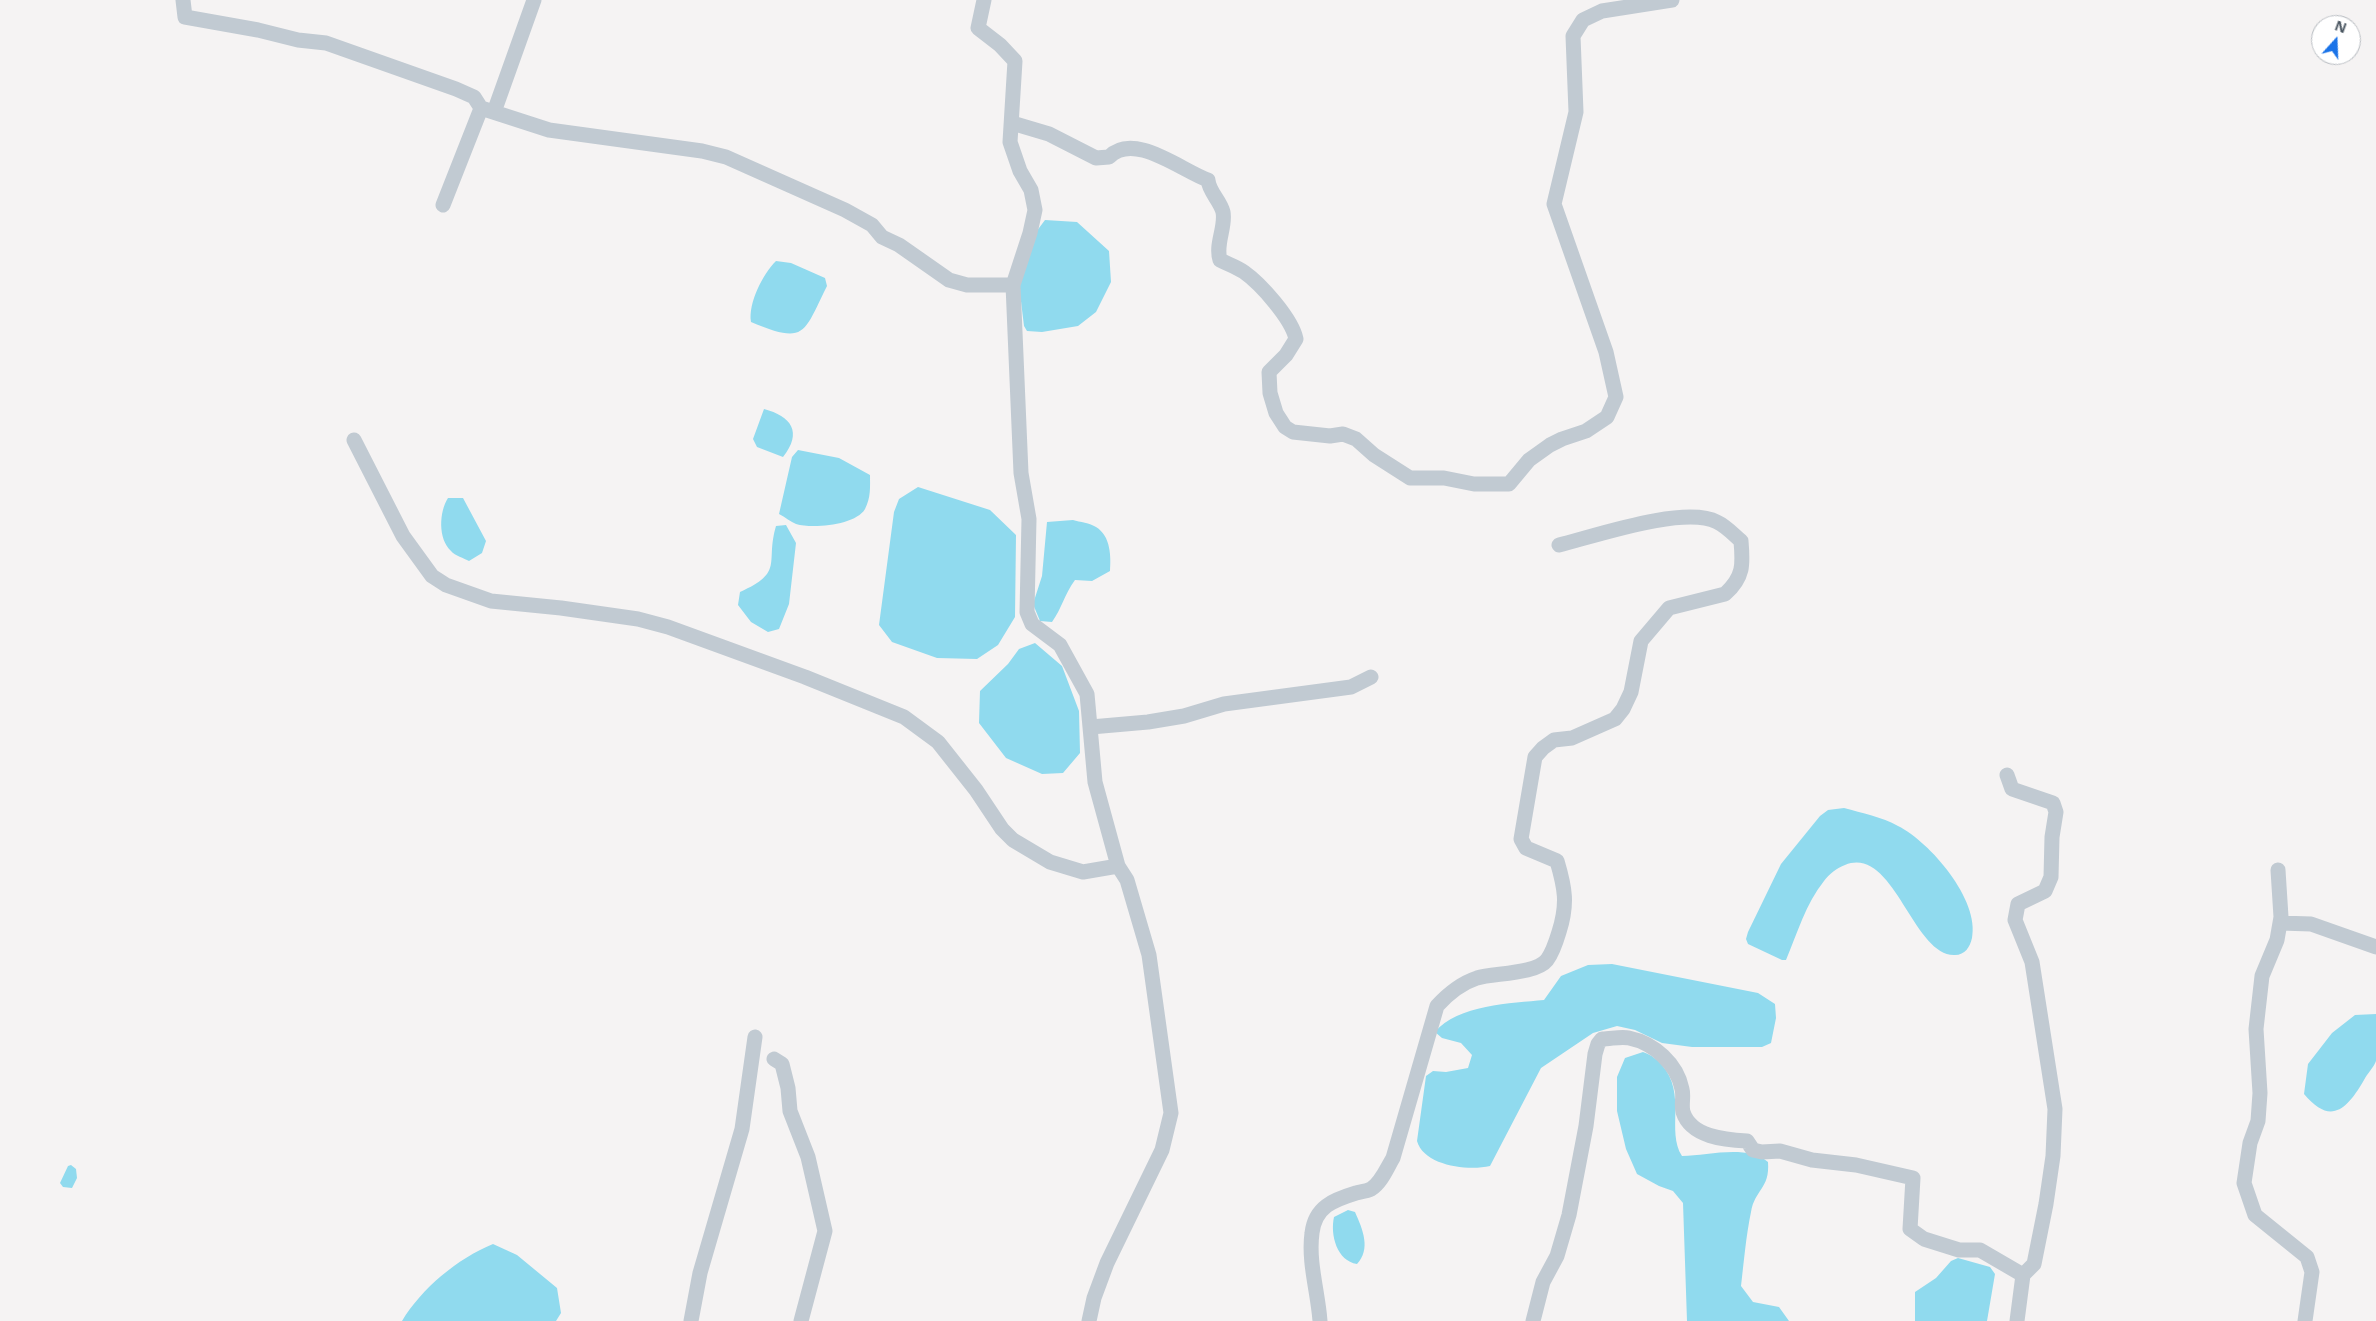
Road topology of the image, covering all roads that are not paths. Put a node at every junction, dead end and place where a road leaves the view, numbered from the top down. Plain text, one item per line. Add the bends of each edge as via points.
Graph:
1 (183, 0) edge
2 (534, 0) edge
3 (984, 0) edge
4 (1672, 0) edge
5 (488, 110) junction
6 (1012, 123) junction
7 (443, 205) dead end
8 (1013, 285) junction
9 (354, 440) dead end
10 (1559, 545) dead end
11 (1371, 677) dead end
12 (1092, 727) junction
13 (2007, 775) dead end
14 (1118, 866) junction
15 (2278, 870) dead end
16 (2280, 923) junction
17 (2376, 947) edge
18 (755, 1037) dead end
19 (774, 1059) dead end
20 (2023, 1275) junction
21 (691, 1321) edge
22 (801, 1321) edge
23 (1088, 1321) edge
24 (1320, 1321) edge
25 (1533, 1321) edge
26 (2017, 1321) edge
27 (2305, 1321) edge

1 - 5 street via 185,18 326,44 456,89
2 - 5 street
3 - 6 street via 978,28 1016,61
4 - 6 street via 1602,11 1583,20 1573,36 1576,112 1554,204 1606,352 1616,397 1607,417 1586,431 1550,445 1530,460 1510,484 1410,478 1374,456 1356,439 1343,434 1330,436 1293,432 1285,427 1276,413 1268,383 1269,372 1286,355 1296,338 1294,328 1244,272 1220,260 1218,247 1224,214 1208,187 1208,180 1151,152 1122,149 1109,157 1096,158 1049,134
5 - 7 street
5 - 8 street via 549,130 726,157 845,210 872,225 882,237 949,280 967,285
6 - 8 street via 1010,142 1031,190 1035,210
8 - 12 street via 1021,473 1029,519 1027,612 1032,624 1060,645 1064,652 1087,694
9 - 14 street via 403,536 432,576 446,585 491,601 580,610 668,627 904,717 938,742 1013,840 1050,862 1083,872
10 - 24 street via 1668,518 1710,519 1741,541 1743,568 1725,594 1669,608 1658,620 1641,641 1631,692 1615,719 1572,738 1554,740 1535,757 1521,839 1526,848 1557,861 1566,898 1555,944 1546,962 1476,979 1446,996 1436,1006 1393,1158 1380,1180 1370,1189 1332,1202 1317,1214 1311,1250
11 - 12 street via 1351,687 1224,704 1148,722
12 - 14 street via 1095,782
13 - 20 street via 2012,789 2053,803 2056,812 2051,877 2045,891 2018,904 2015,920 2032,962 2055,1109 2046,1204 2034,1264
14 - 23 street via 1128,880 1149,955 1172,1113 1162,1150 1107,1263
15 - 16 street
16 - 17 street via 2311,924
16 - 27 street via 2278,940 2262,976 2256,1029 2260,1103 2244,1183 2255,1215 2307,1257 2312,1272
18 - 21 street via 742,1129 700,1273
19 - 22 street via 782,1064 790,1111 808,1157 825,1231
20 - 25 street via 1980,1250 1958,1250 1924,1239 1910,1229 1913,1178 1780,1151 1762,1152 1753,1150 1746,1141 1703,1134 1683,1113 1682,1089 1674,1069 1661,1053 1628,1038 1602,1039 1595,1054 1569,1216 1557,1256 1543,1282
20 - 26 street

